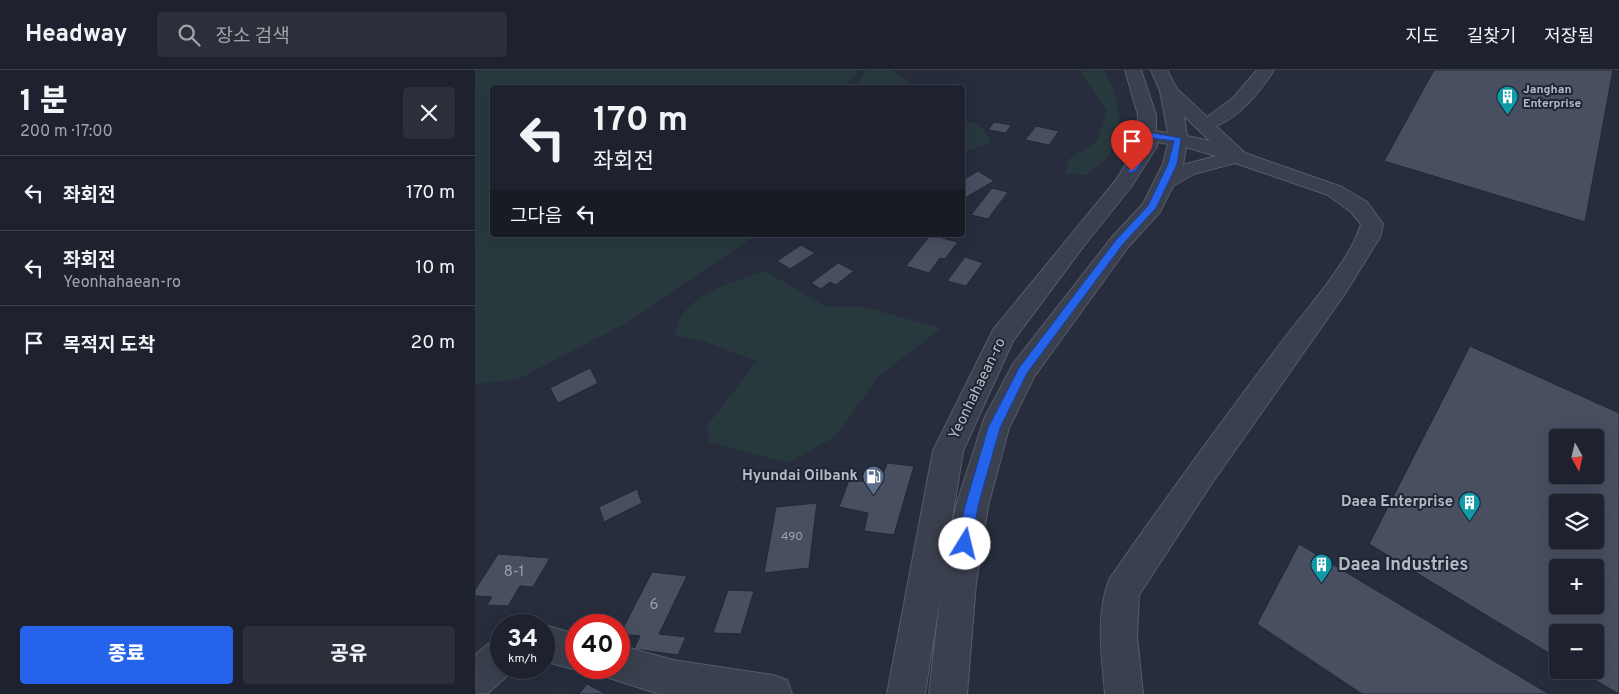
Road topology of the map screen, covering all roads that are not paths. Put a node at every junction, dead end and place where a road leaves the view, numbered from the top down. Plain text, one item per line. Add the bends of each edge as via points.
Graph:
1 (1133, 70) edge
2 (1267, 70) edge
3 (1164, 80) edge
4 (1205, 124) junction
5 (1147, 135) junction
6 (1178, 140) junction
7 (1237, 156) junction
8 (1164, 182) junction
9 (490, 667) edge
10 (630, 667) edge
11 (475, 680) edge
12 (773, 694) edge
13 (906, 694) edge
14 (948, 694) edge
15 (1124, 694) edge

1 - 5 street, Yeonhahaean-ro via 1147,115
2 - 4 street via 1235,106
3 - 4 street
3 - 6 street, Yeonhahaean-ro
4 - 7 street
5 - 6 street
5 - 13 street, Yeonhahaean-ro via 1147,146 1124,183 1002,337 948,450
6 - 7 street
6 - 8 street, Yeonhahaean-ro via 1173,164
7 - 8 street via 1187,170
7 - 15 street via 1335,191 1359,207 1372,224 1369,237 1337,286 1199,476 1122,590 1119,636
8 - 14 street, Yeonhahaean-ro via 1152,208 1120,242 1023,371 994,428 971,506 959,583
9 - 11 street
10 - 12 street via 673,679

